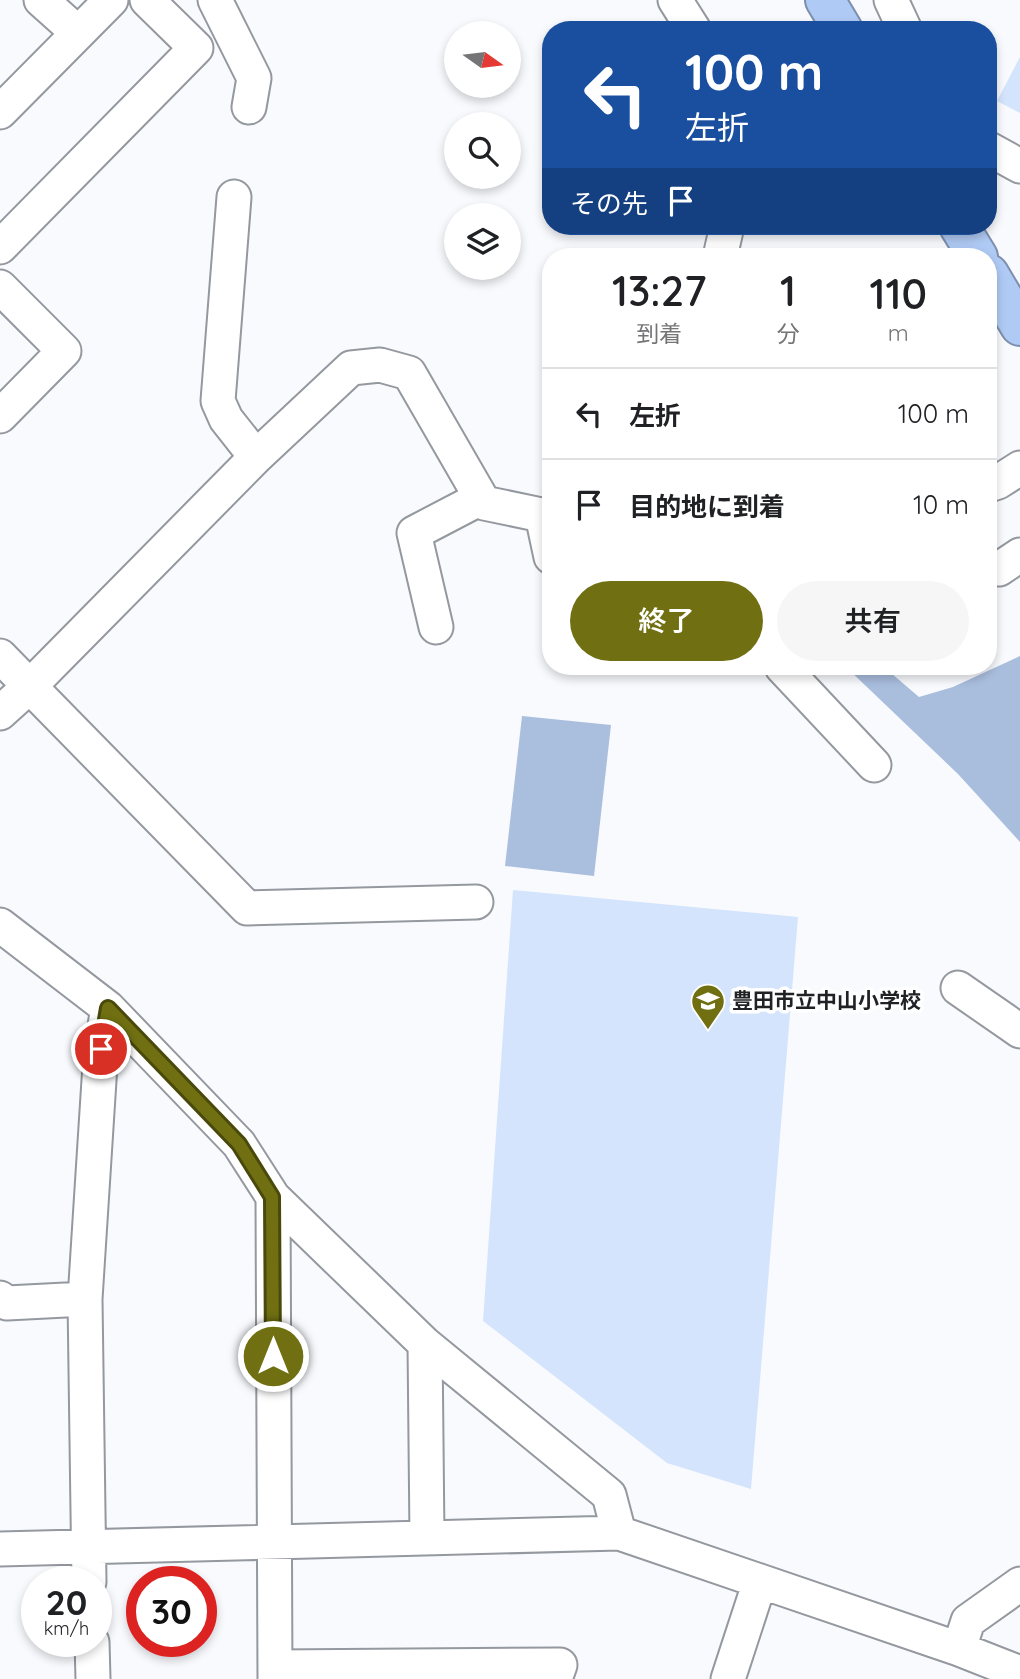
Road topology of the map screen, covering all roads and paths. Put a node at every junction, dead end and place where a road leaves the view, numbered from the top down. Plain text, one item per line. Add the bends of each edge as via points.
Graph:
1 (41, 0) edge
2 (111, 0) edge
3 (147, 0) edge
4 (215, 0) edge
5 (676, 0) edge
6 (825, 0) edge
7 (891, 0) edge
8 (689, 21) edge
9 (838, 21) edge
10 (901, 21) edge
11 (78, 33) junction
12 (249, 107) dead end
13 (0, 112) edge
14 (997, 153) edge
15 (1020, 166) edge
16 (234, 197) dead end
17 (0, 247) edge
18 (0, 287) edge
19 (997, 287) edge
20 (1020, 326) edge
21 (0, 416) edge
22 (256, 457) junction
23 (1020, 468) edge
24 (997, 482) edge
25 (481, 498) junction
26 (542, 515) edge
27 (436, 627) dead end
28 (0, 656) edge
29 (790, 675) edge
30 (30, 686) junction
31 (0, 713) edge
32 (874, 765) dead end
33 (475, 902) dead end
34 (0, 925) edge
35 (958, 988) dead end
36 (108, 1008) junction
37 (1020, 1031) edge
38 (272, 1197) junction
39 (0, 1298) edge
40 (85, 1299) junction
41 (425, 1344) junction
42 (619, 1533) junction
43 (427, 1538) junction
44 (273, 1542) junction
45 (88, 1547) junction
46 (0, 1549) edge
47 (89, 1566) edge
48 (760, 1581) junction
49 (1020, 1584) edge
50 (959, 1649) junction
51 (92, 1657) edge
52 (275, 1673) edge
53 (1020, 1673) edge
54 (93, 1679) edge
55 (555, 1679) edge
56 (728, 1679) edge

1 - 11 street
2 - 11 street
3 - 17 street via 196,48
4 - 12 street via 254,78
5 - 8 street
6 - 9 highway
7 - 10 street
11 - 13 street
14 - 15 street
16 - 22 street via 218,401
18 - 21 street via 64,351
19 - 20 highway
22 - 25 street via 351,368 380,365 409,373
22 - 30 street
23 - 24 street
25 - 26 street via 484,503
25 - 27 street via 414,533
28 - 30 street
29 - 32 street
30 - 31 street
30 - 33 street via 247,908
34 - 36 street
35 - 37 street
36 - 38 street via 239,1144
36 - 40 street via 101,1049
38 - 41 street
38 - 44 street
39 - 40 street via 7,1303
40 - 45 street
41 - 42 street via 609,1495
41 - 43 street
42 - 43 street
42 - 48 street
43 - 44 street
44 - 45 street
44 - 52 street
45 - 46 street
45 - 47 street
48 - 50 street
48 - 56 street
49 - 50 street via 968,1621
50 - 53 street
51 - 54 street
52 - 55 street via 560,1665

